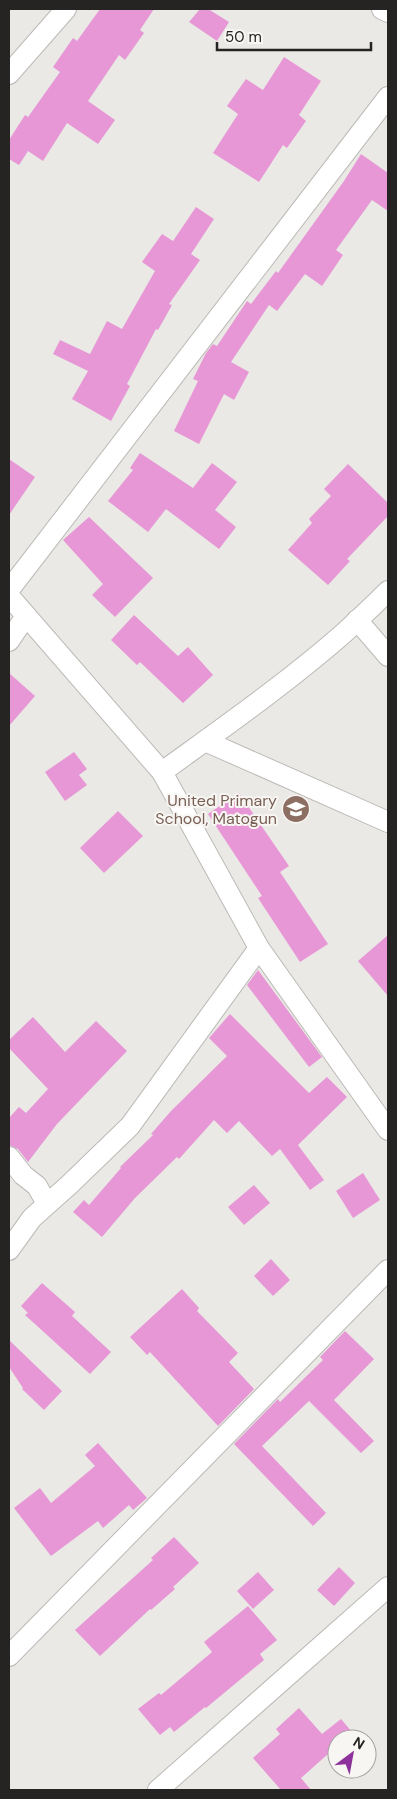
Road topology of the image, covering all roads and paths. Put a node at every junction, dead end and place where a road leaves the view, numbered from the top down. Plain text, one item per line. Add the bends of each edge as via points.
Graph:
1 (66, 9) edge
2 (382, 9) edge
3 (388, 12) edge
4 (9, 74) edge
5 (388, 97) edge
6 (9, 590) edge
7 (388, 591) edge
8 (9, 596) edge
9 (26, 616) junction
10 (357, 620) junction
11 (9, 641) edge
12 (388, 656) edge
13 (205, 741) junction
14 (162, 772) junction
15 (388, 822) edge
16 (259, 948) junction
17 (388, 1130) edge
18 (9, 1157) edge
19 (46, 1204) junction
20 (9, 1250) edge
21 (388, 1270) edge
22 (388, 1587) edge
23 (9, 1656) edge
24 (158, 1790) edge

1 - 4 street
2 - 3 street
5 - 6 street
7 - 10 street
8 - 9 street
9 - 11 street
9 - 14 street
10 - 12 street
10 - 13 street via 302,668
13 - 14 street
13 - 15 street
14 - 16 street
16 - 17 street
16 - 19 street via 130,1126
18 - 19 street via 37,1186
19 - 20 street
21 - 23 street
22 - 24 street

